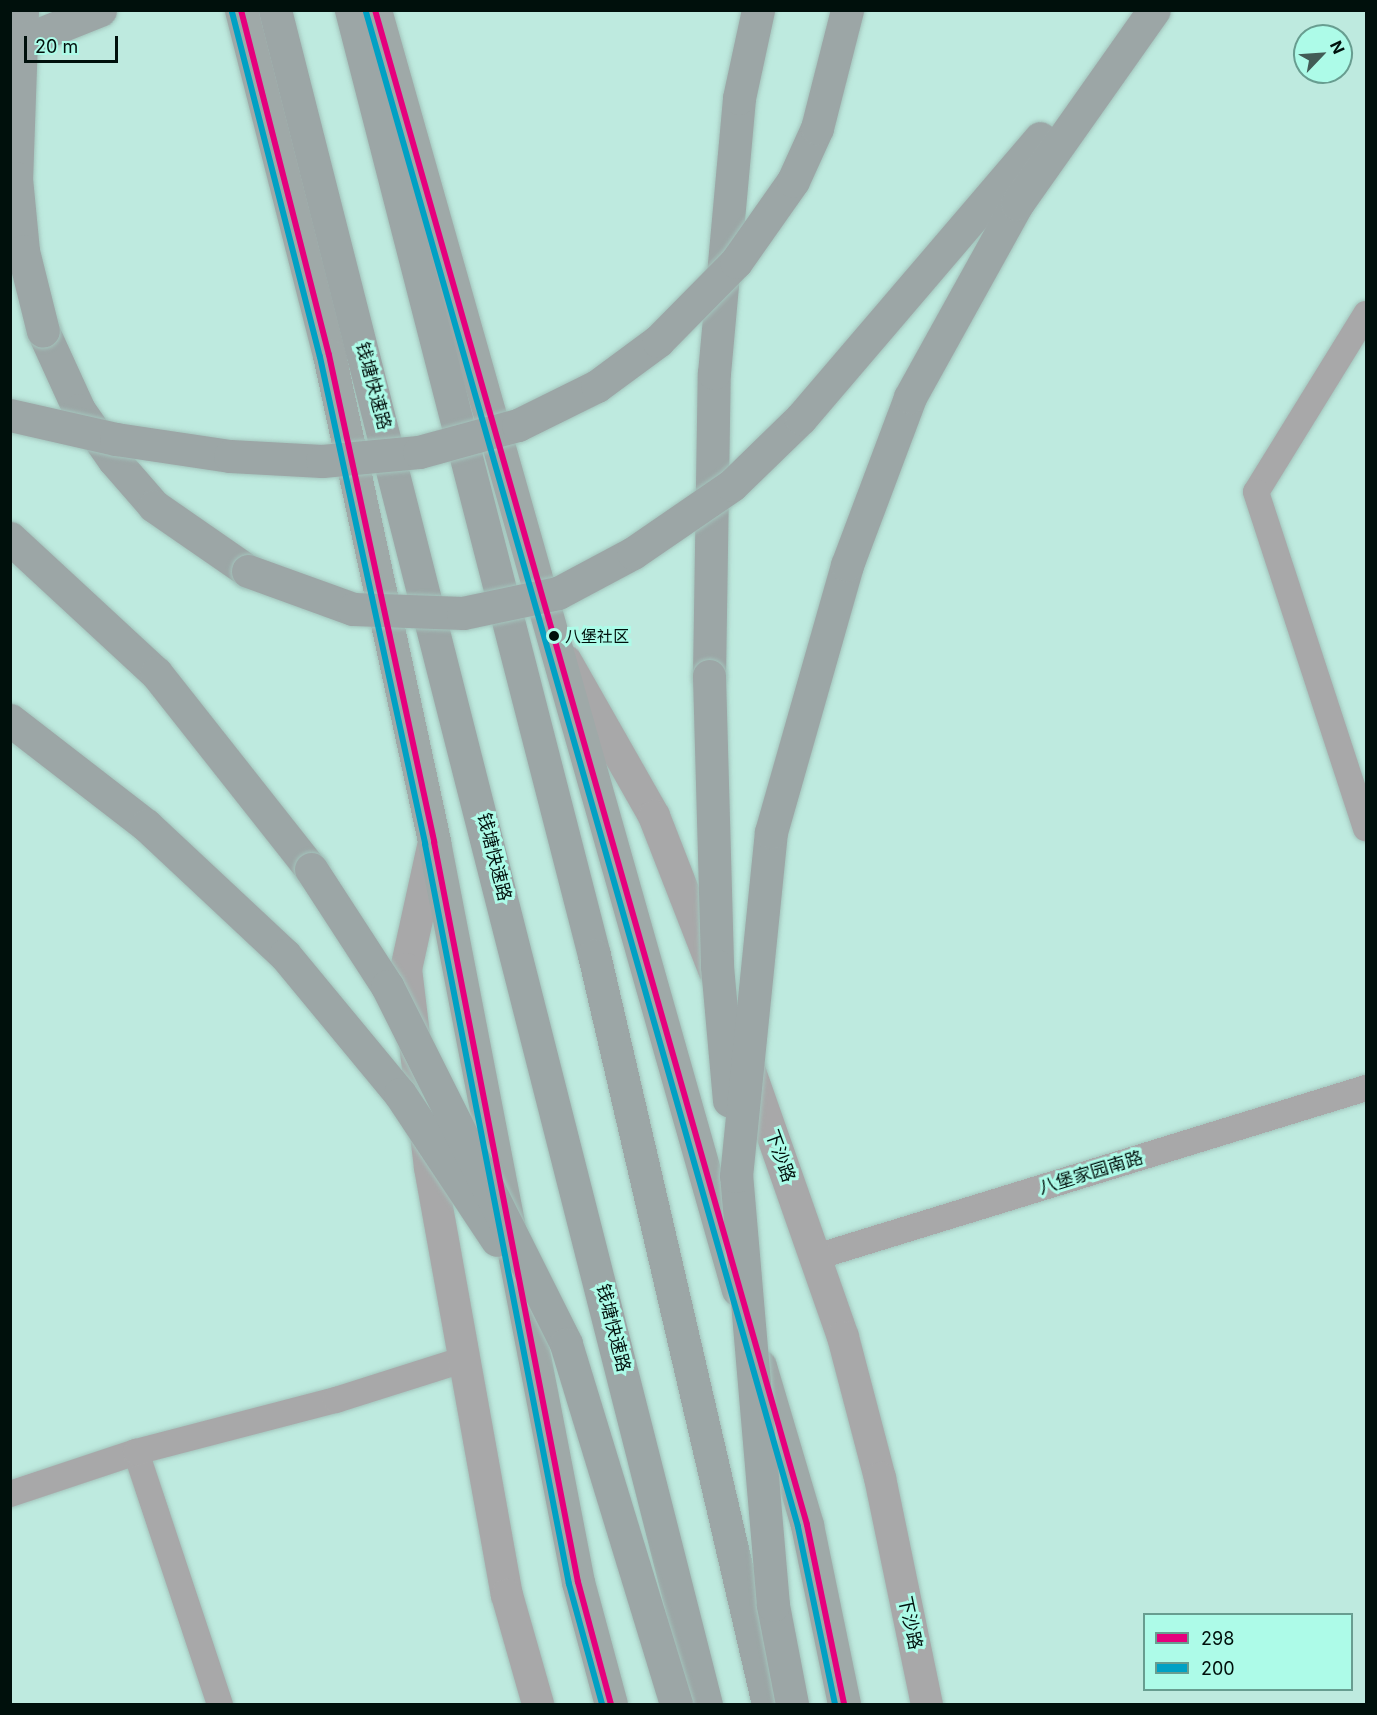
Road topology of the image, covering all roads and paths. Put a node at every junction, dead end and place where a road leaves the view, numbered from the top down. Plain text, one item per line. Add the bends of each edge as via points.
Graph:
1 (22, 10) edge
2 (76, 10) edge
3 (100, 10) edge
4 (241, 10) edge
5 (275, 10) edge
6 (351, 10) edge
7 (375, 10) edge
8 (758, 10) edge
9 (847, 10) edge
10 (1152, 10) edge
11 (10, 34) edge
12 (10, 46) edge
13 (1366, 314) edge
14 (10, 415) edge
15 (10, 538) edge
16 (552, 636) junction
17 (10, 720) edge
18 (1366, 829) edge
19 (434, 842) junction
20 (1366, 1089) edge
21 (736, 1176) junction
22 (816, 1257) junction
23 (566, 1344) junction
24 (465, 1359) junction
25 (136, 1452) junction
26 (10, 1494) edge
27 (220, 1704) edge
28 (538, 1704) edge
29 (611, 1704) edge
30 (676, 1704) edge
31 (706, 1704) edge
32 (768, 1704) edge
33 (792, 1704) edge
34 (844, 1704) edge
35 (927, 1704) edge

1 - 10 highway, bridge via 16,91 22,251 44,331 79,410 114,460 154,506 248,571 353,609 463,614 558,593 633,553 732,484 801,418
2 - 11 main road
3 - 12 highway, bridge
4 - 19 main road via 329,355
5 - 31 highway, 钱塘快速路, bridge
6 - 32 highway, bridge via 594,955
7 - 16 main road, 下沙路
8 - 21 highway, bridge via 739,98 714,373 709,676 717,966
9 - 14 highway, bridge via 817,128 793,181 736,262 658,342 597,386 518,425 419,452 322,461 230,456 116,439
10 - 21 highway, bridge via 1017,204 948,321 881,467 819,655 771,832
13 - 18 street via 1256,492
15 - 23 highway, bridge via 156,673 311,869 387,986
16 - 22 street, 下沙路 via 654,816
16 - 34 main road, 下沙路 via 807,1525
17 - 23 highway, bridge via 146,825 285,955 400,1094
19 - 24 street via 406,969 430,1168
19 - 29 main road via 578,1582
20 - 22 street, 八堡家园南路
21 - 33 highway, bridge via 773,1605
22 - 35 street, 下沙路 via 880,1478
23 - 30 highway, bridge
24 - 25 street via 336,1400
24 - 28 street via 507,1595
25 - 26 street
25 - 27 street

